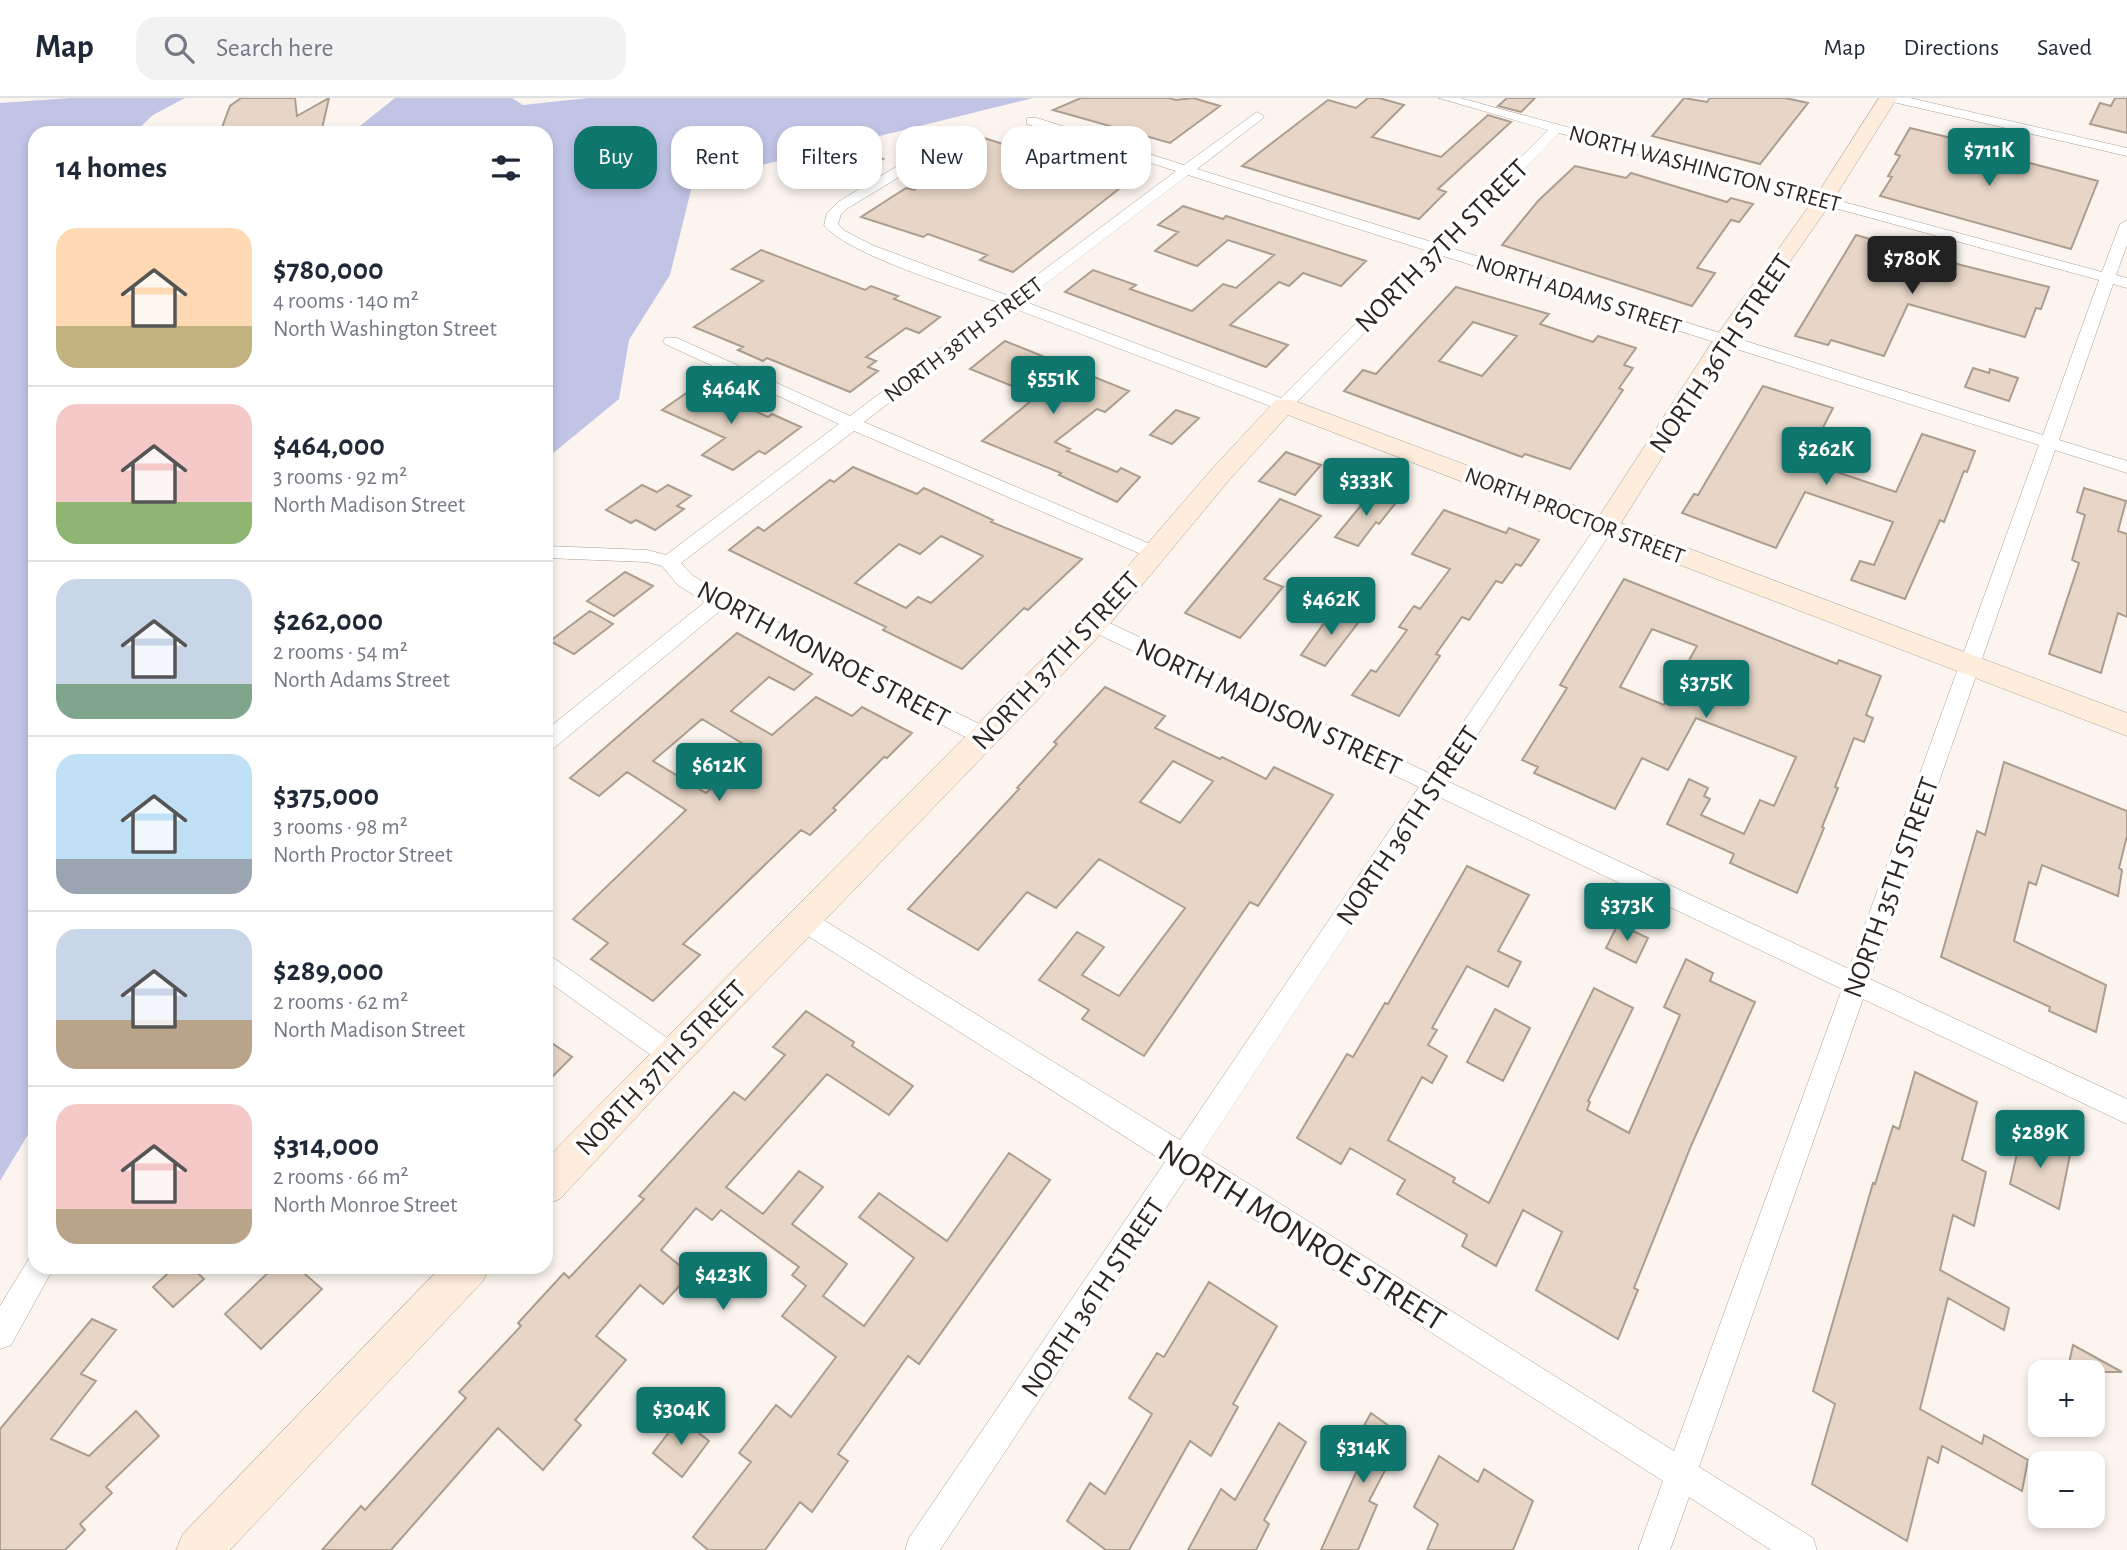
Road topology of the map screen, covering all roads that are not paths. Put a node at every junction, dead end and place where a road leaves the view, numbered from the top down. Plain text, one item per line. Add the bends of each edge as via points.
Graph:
1 (1445, 98) edge
2 (1890, 98) edge
3 (1257, 116) dead end
4 (1032, 121) dead end
5 (1558, 128) junction
6 (2127, 152) edge
7 (1186, 169) junction
8 (896, 173) edge
9 (1823, 200) junction
10 (2127, 224) edge
11 (1437, 248) junction
12 (2118, 280) edge
13 (1010, 302) junction
14 (1724, 339) junction
15 (671, 341) dead end
16 (1284, 405) junction
17 (853, 424) junction
18 (2049, 442) junction
19 (2127, 467) edge
20 (1606, 526) junction
21 (553, 552) edge
22 (1155, 553) junction
23 (669, 562) junction
24 (719, 601) junction
25 (1094, 624) junction
26 (1971, 666) junction
27 (2127, 725) edge
28 (553, 736) edge
29 (983, 736) junction
30 (1435, 783) junction
31 (803, 920) junction
32 (553, 971) edge
33 (1855, 984) junction
34 (671, 1055) junction
35 (2127, 1112) edge
36 (1185, 1159) junction
37 (553, 1179) edge
38 (36, 1274) edge
39 (461, 1274) edge
40 (0, 1334) edge
41 (1681, 1475) junction
42 (199, 1550) edge
43 (921, 1550) edge
44 (1654, 1550) edge
45 (1801, 1550) edge

1 - 5 street, NORTH WASHINGTON STREET
2 - 6 street
2 - 9 street, NORTH 36TH STREET
3 - 7 street, NORTH 38TH STREET
4 - 7 street, NORTH ADAMS STREET
5 - 9 street, NORTH WASHINGTON STREET
5 - 11 street, NORTH 37TH STREET
7 - 11 street, NORTH ADAMS STREET
7 - 13 street, NORTH 38TH STREET
8 - 13 street, NORTH PROCTOR STREET via 843,205 834,213 831,225 867,248
9 - 12 street, NORTH WASHINGTON STREET
9 - 14 street, NORTH 36TH STREET
10 - 12 street, NORTH 35TH STREET
11 - 14 street, NORTH ADAMS STREET
11 - 16 street, NORTH 37TH STREET
12 - 18 street, NORTH 35TH STREET
13 - 16 street, NORTH PROCTOR STREET
13 - 17 street, NORTH 38TH STREET
14 - 18 street, NORTH ADAMS STREET
14 - 20 street, NORTH 36TH STREET
15 - 17 street
16 - 20 street, NORTH PROCTOR STREET
16 - 22 street, NORTH 37TH STREET
17 - 22 street
17 - 23 street, NORTH 38TH STREET
18 - 19 street, NORTH ADAMS STREET
18 - 26 street, NORTH 35TH STREET
20 - 26 street, NORTH PROCTOR STREET
20 - 30 street, NORTH 36TH STREET
21 - 23 street, NORTH MONROE STREET via 647,556
22 - 25 street, NORTH 37TH STREET
23 - 24 street, NORTH MONROE STREET via 685,580
24 - 28 street
24 - 29 street, NORTH MONROE STREET
25 - 29 street, NORTH 37TH STREET
25 - 30 street, NORTH MADISON STREET
26 - 27 street, NORTH PROCTOR STREET
26 - 33 street, NORTH 35TH STREET
29 - 31 street, NORTH 37TH STREET
30 - 33 street, NORTH MADISON STREET
30 - 36 street, NORTH 36TH STREET
31 - 34 street, NORTH 37TH STREET
31 - 36 street, NORTH MONROE STREET
32 - 34 street
33 - 35 street, NORTH MADISON STREET
33 - 41 street, NORTH 35TH STREET
34 - 37 street, NORTH 37TH STREET
36 - 41 street, NORTH MONROE STREET
36 - 43 street, NORTH 36TH STREET
38 - 40 street
39 - 42 street
41 - 44 street, NORTH 35TH STREET
41 - 45 street, NORTH MONROE STREET

